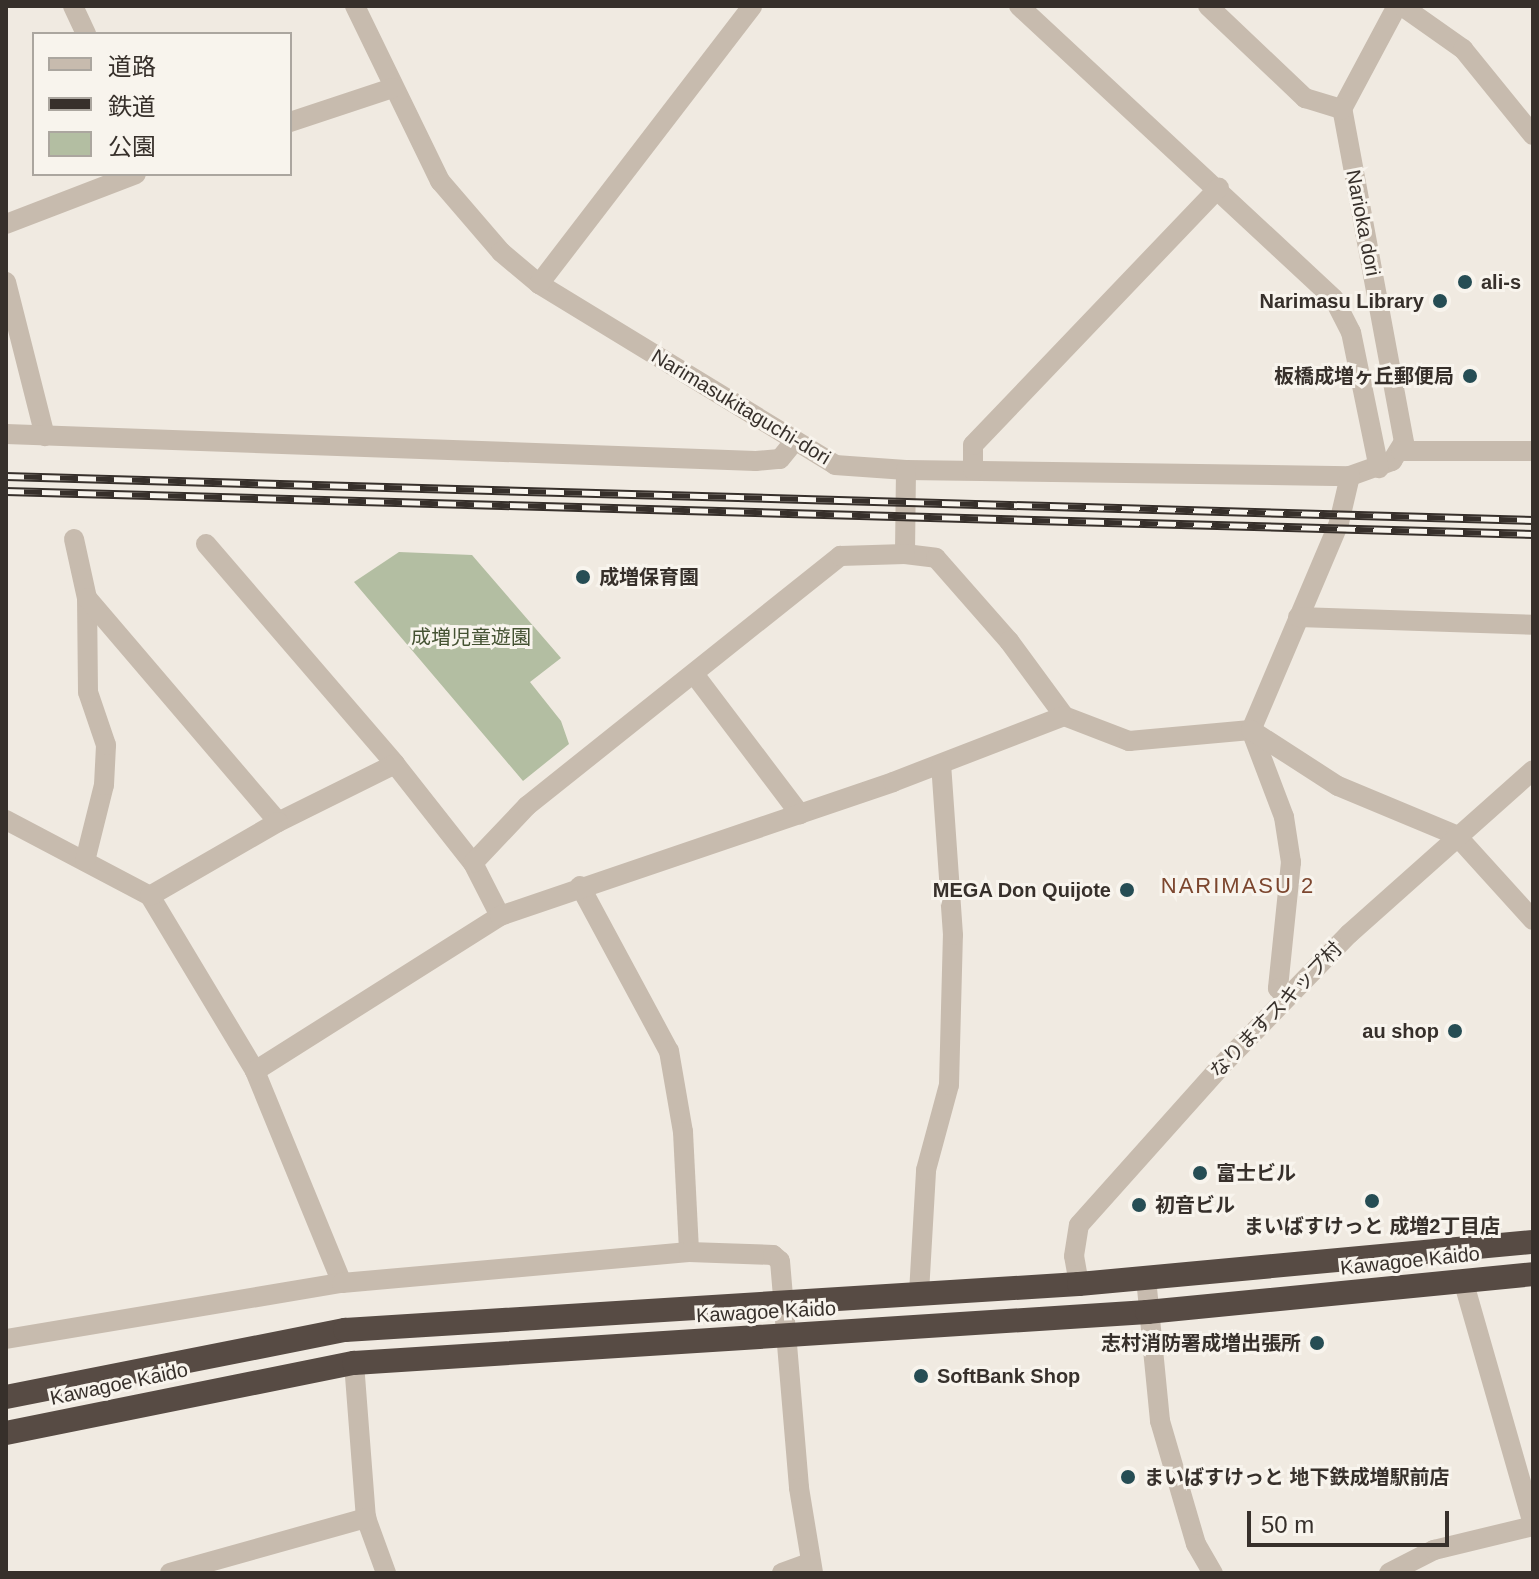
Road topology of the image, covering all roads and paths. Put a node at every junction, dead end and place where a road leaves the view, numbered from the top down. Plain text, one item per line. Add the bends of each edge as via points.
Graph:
1 (73, 6) edge
2 (355, 6) edge
3 (1019, 6) edge
4 (1208, 6) edge
5 (1400, 6) edge
6 (745, 8) edge
7 (85, 32) edge
8 (392, 88) junction
9 (1342, 109) junction
10 (292, 121) edge
11 (1533, 135) edge
12 (131, 176) edge
13 (1219, 188) junction
14 (6, 224) edge
15 (6, 282) edge
16 (539, 284) junction
17 (6, 434) edge
18 (45, 436) junction
19 (793, 443) junction
20 (1401, 451) junction
21 (1533, 451) edge
22 (1379, 468) junction
23 (906, 470) junction
24 (973, 470) junction
25 (1350, 476) junction
26 (74, 539) dead end
27 (206, 544) dead end
28 (905, 554) junction
29 (87, 598) junction
30 (1298, 617) junction
31 (1533, 625) edge
32 (694, 674) junction
33 (1064, 716) junction
34 (1251, 730) junction
35 (395, 764) junction
36 (941, 765) junction
37 (1533, 770) edge
38 (800, 814) junction
39 (6, 820) edge
40 (278, 822) junction
41 (1456, 835) junction
42 (85, 861) junction
43 (473, 863) junction
44 (580, 886) junction
45 (150, 896) junction
46 (500, 916) junction
47 (1533, 920) edge
48 (1286, 998) junction
49 (255, 1071) junction
50 (1533, 1242) edge
51 (689, 1252) junction
52 (1533, 1274) edge
53 (1146, 1278) junction
54 (1463, 1280) junction
55 (342, 1283) junction
56 (1079, 1284) junction
57 (919, 1293) junction
58 (781, 1303) junction
59 (1147, 1312) junction
60 (783, 1336) junction
61 (6, 1339) edge
62 (354, 1363) junction
63 (6, 1397) edge
64 (6, 1433) edge
65 (366, 1518) junction
66 (1533, 1525) edge
67 (811, 1568) edge
68 (170, 1573) edge
69 (386, 1573) edge
70 (782, 1573) edge
71 (1213, 1573) edge
72 (1389, 1573) edge

1 - 7 street
2 - 8 street, Narimasukitaguchi-dori
3 - 13 street
4 - 9 street via 1305,98
5 - 9 street
5 - 11 street via 1463,49
6 - 16 street
8 - 10 street
8 - 16 street, Narimasukitaguchi-dori via 440,181 481,232
9 - 20 street, Narioka dori via 1403,421
12 - 14 street
13 - 22 street via 1334,299 1351,332
13 - 24 street via 973,445
15 - 18 street
16 - 19 street, Narimasukitaguchi-dori
17 - 18 street
18 - 19 street via 756,461 780,459
19 - 23 street, Narimasukitaguchi-dori via 847,468
20 - 21 street
20 - 22 street, Narimasukitaguchi-dori
22 - 25 street, Narimasukitaguchi-dori
23 - 24 street, Narimasukitaguchi-dori
23 - 28 street
24 - 25 street, Narimasukitaguchi-dori
25 - 30 street via 1342,515
26 - 29 street
27 - 35 street
28 - 32 street via 840,556
28 - 33 street via 936,558 1009,641
29 - 40 street
29 - 42 street via 88,692 106,745 104,785
30 - 31 street
30 - 34 street
32 - 38 street
32 - 43 street via 527,806
33 - 34 street via 1129,741
33 - 36 street
34 - 41 street via 1338,786
34 - 48 street via 1284,817 1291,862 1278,988
35 - 40 street
35 - 43 street
36 - 38 street
36 - 57 street via 953,935 949,1085 926,1170
37 - 41 street, なりますスキップ村
38 - 44 street
39 - 42 street
40 - 45 street
41 - 47 street
41 - 48 street, なりますスキップ村
42 - 45 street
43 - 46 street
44 - 46 street
44 - 51 street via 669,1051 683,1132
45 - 49 street
46 - 49 street
48 - 56 street, なりますスキップ村 via 1079,1225 1074,1256
49 - 55 street
50 - 53 highway, Kawagoe Kaido
51 - 55 street
51 - 58 street via 773,1255 780,1261
52 - 54 highway, Kawagoe Kaido
53 - 56 highway, Kawagoe Kaido
53 - 59 street
54 - 59 highway, Kawagoe Kaido
54 - 66 street
55 - 61 street
56 - 57 highway, Kawagoe Kaido
57 - 58 highway, Kawagoe Kaido
58 - 60 street
58 - 63 highway, Kawagoe Kaido via 345,1330
59 - 60 highway, Kawagoe Kaido
59 - 71 street via 1160,1421 1196,1544
60 - 62 highway, Kawagoe Kaido
60 - 67 street
62 - 64 highway, Kawagoe Kaido
62 - 65 street
65 - 68 street
65 - 69 street
66 - 72 street via 1434,1550
67 - 70 street

